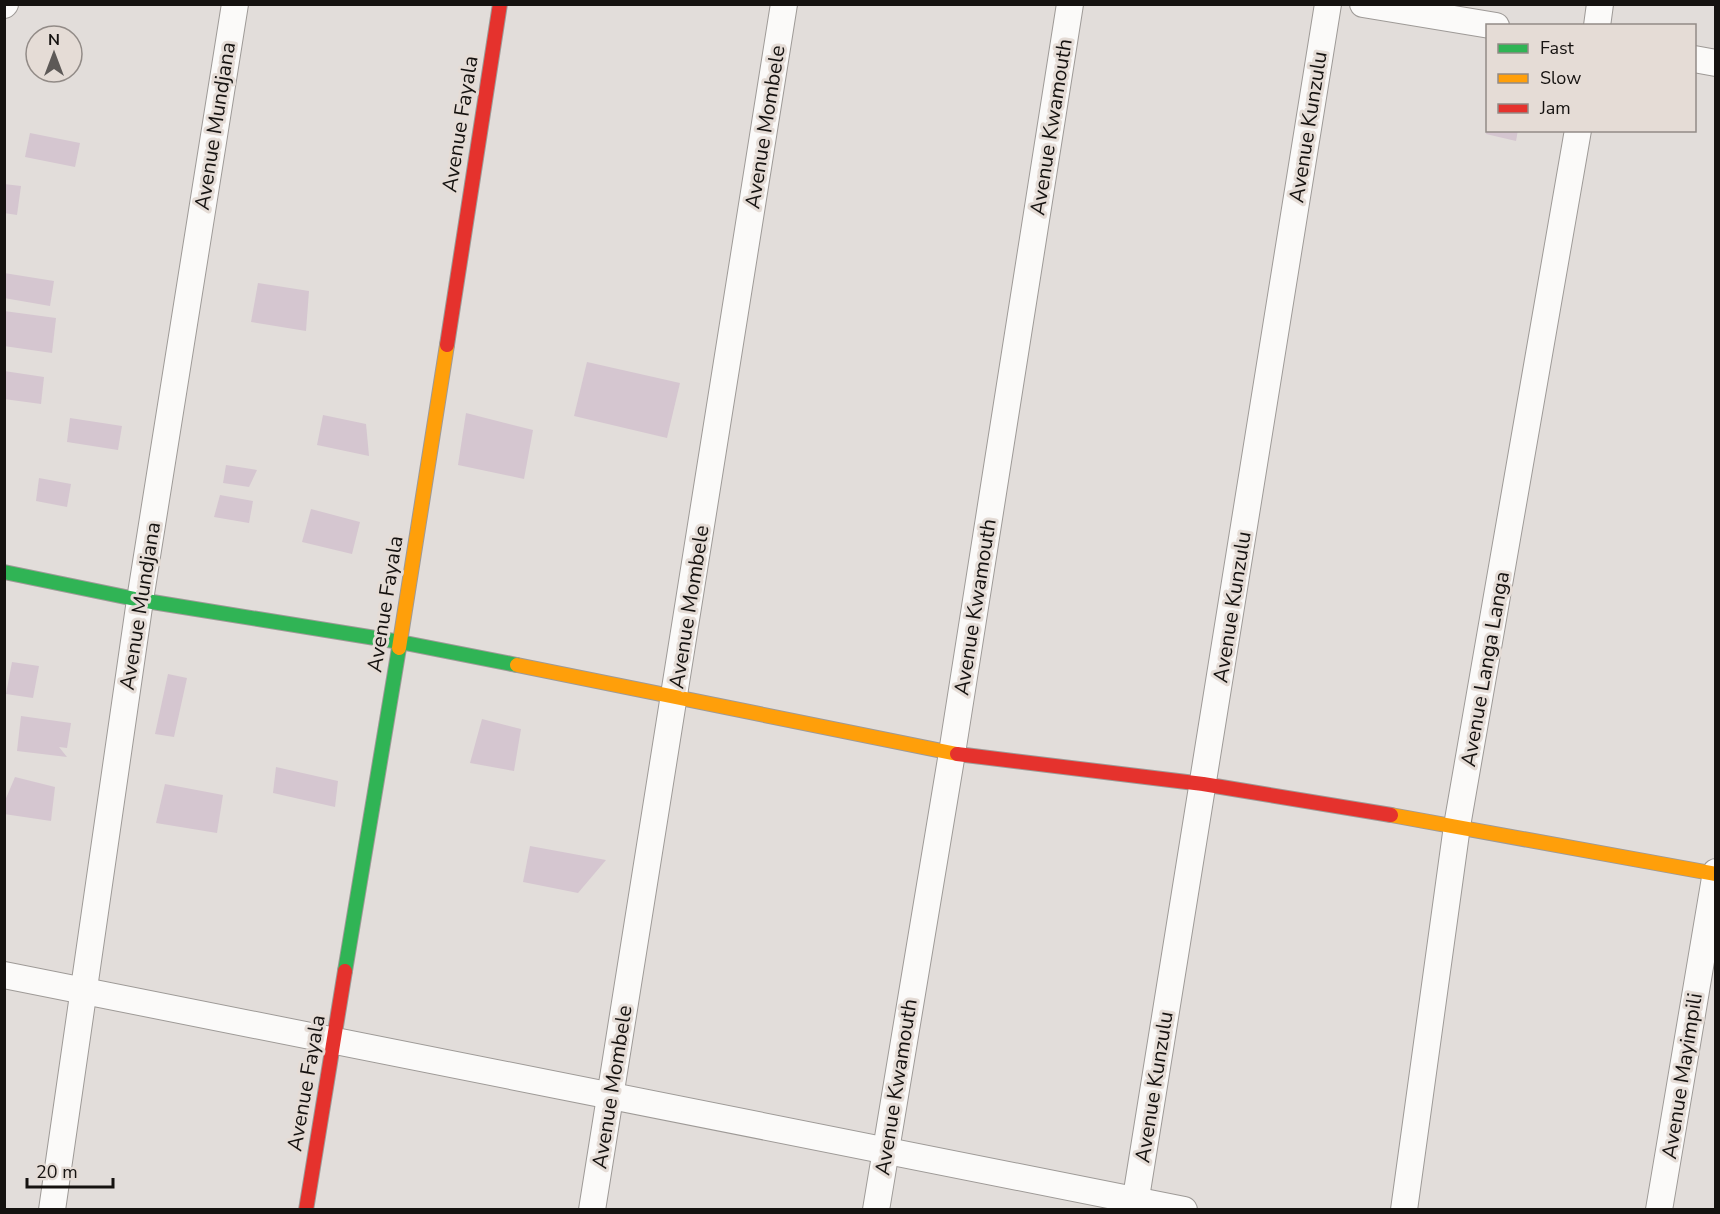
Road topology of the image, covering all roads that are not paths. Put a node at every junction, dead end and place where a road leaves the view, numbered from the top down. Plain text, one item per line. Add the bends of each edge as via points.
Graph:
1 (235, 4) edge
2 (500, 4) edge
3 (784, 4) edge
4 (1070, 4) edge
5 (1328, 4) edge
6 (1363, 4) edge
7 (1600, 4) edge
8 (1486, 24) edge
9 (1597, 24) edge
10 (1696, 59) edge
11 (1716, 63) edge
12 (1578, 132) edge
13 (4, 572) edge
14 (140, 600) junction
15 (400, 642) junction
16 (675, 698) junction
17 (952, 753) junction
18 (1203, 784) junction
19 (1457, 826) junction
20 (1715, 874) edge
21 (4, 975) edge
22 (83, 990) junction
23 (335, 1041) junction
24 (611, 1095) junction
25 (886, 1151) junction
26 (1135, 1205) edge
27 (52, 1209) edge
28 (306, 1209) edge
29 (592, 1209) edge
30 (876, 1209) edge
31 (1184, 1209) edge
32 (1404, 1209) edge
33 (1659, 1209) edge

1 - 14 street, Avenue Mundjana
2 - 15 street, Avenue Fayala
3 - 16 street, Avenue Mombele
4 - 17 street, Avenue Kwamouth
5 - 18 street, Avenue Kunzulu
6 - 8 street
7 - 9 street
10 - 11 street
12 - 19 street, Avenue Langa Langa
13 - 14 street
14 - 15 street
14 - 22 street, Avenue Mundjana
15 - 16 street
15 - 23 street, Avenue Fayala
16 - 17 street
16 - 24 street, Avenue Mombele
17 - 18 street
17 - 25 street, Avenue Kwamouth
18 - 19 street
18 - 26 street, Avenue Kunzulu
19 - 20 street
19 - 32 street, Avenue Langa Langa
20 - 33 street, Avenue Mayimpili
21 - 22 street
22 - 23 street
22 - 27 street, Avenue Mundjana
23 - 24 street
23 - 28 street, Avenue Fayala
24 - 25 street
24 - 29 street, Avenue Mombele
25 - 26 street
25 - 30 street, Avenue Kwamouth
26 - 31 street

